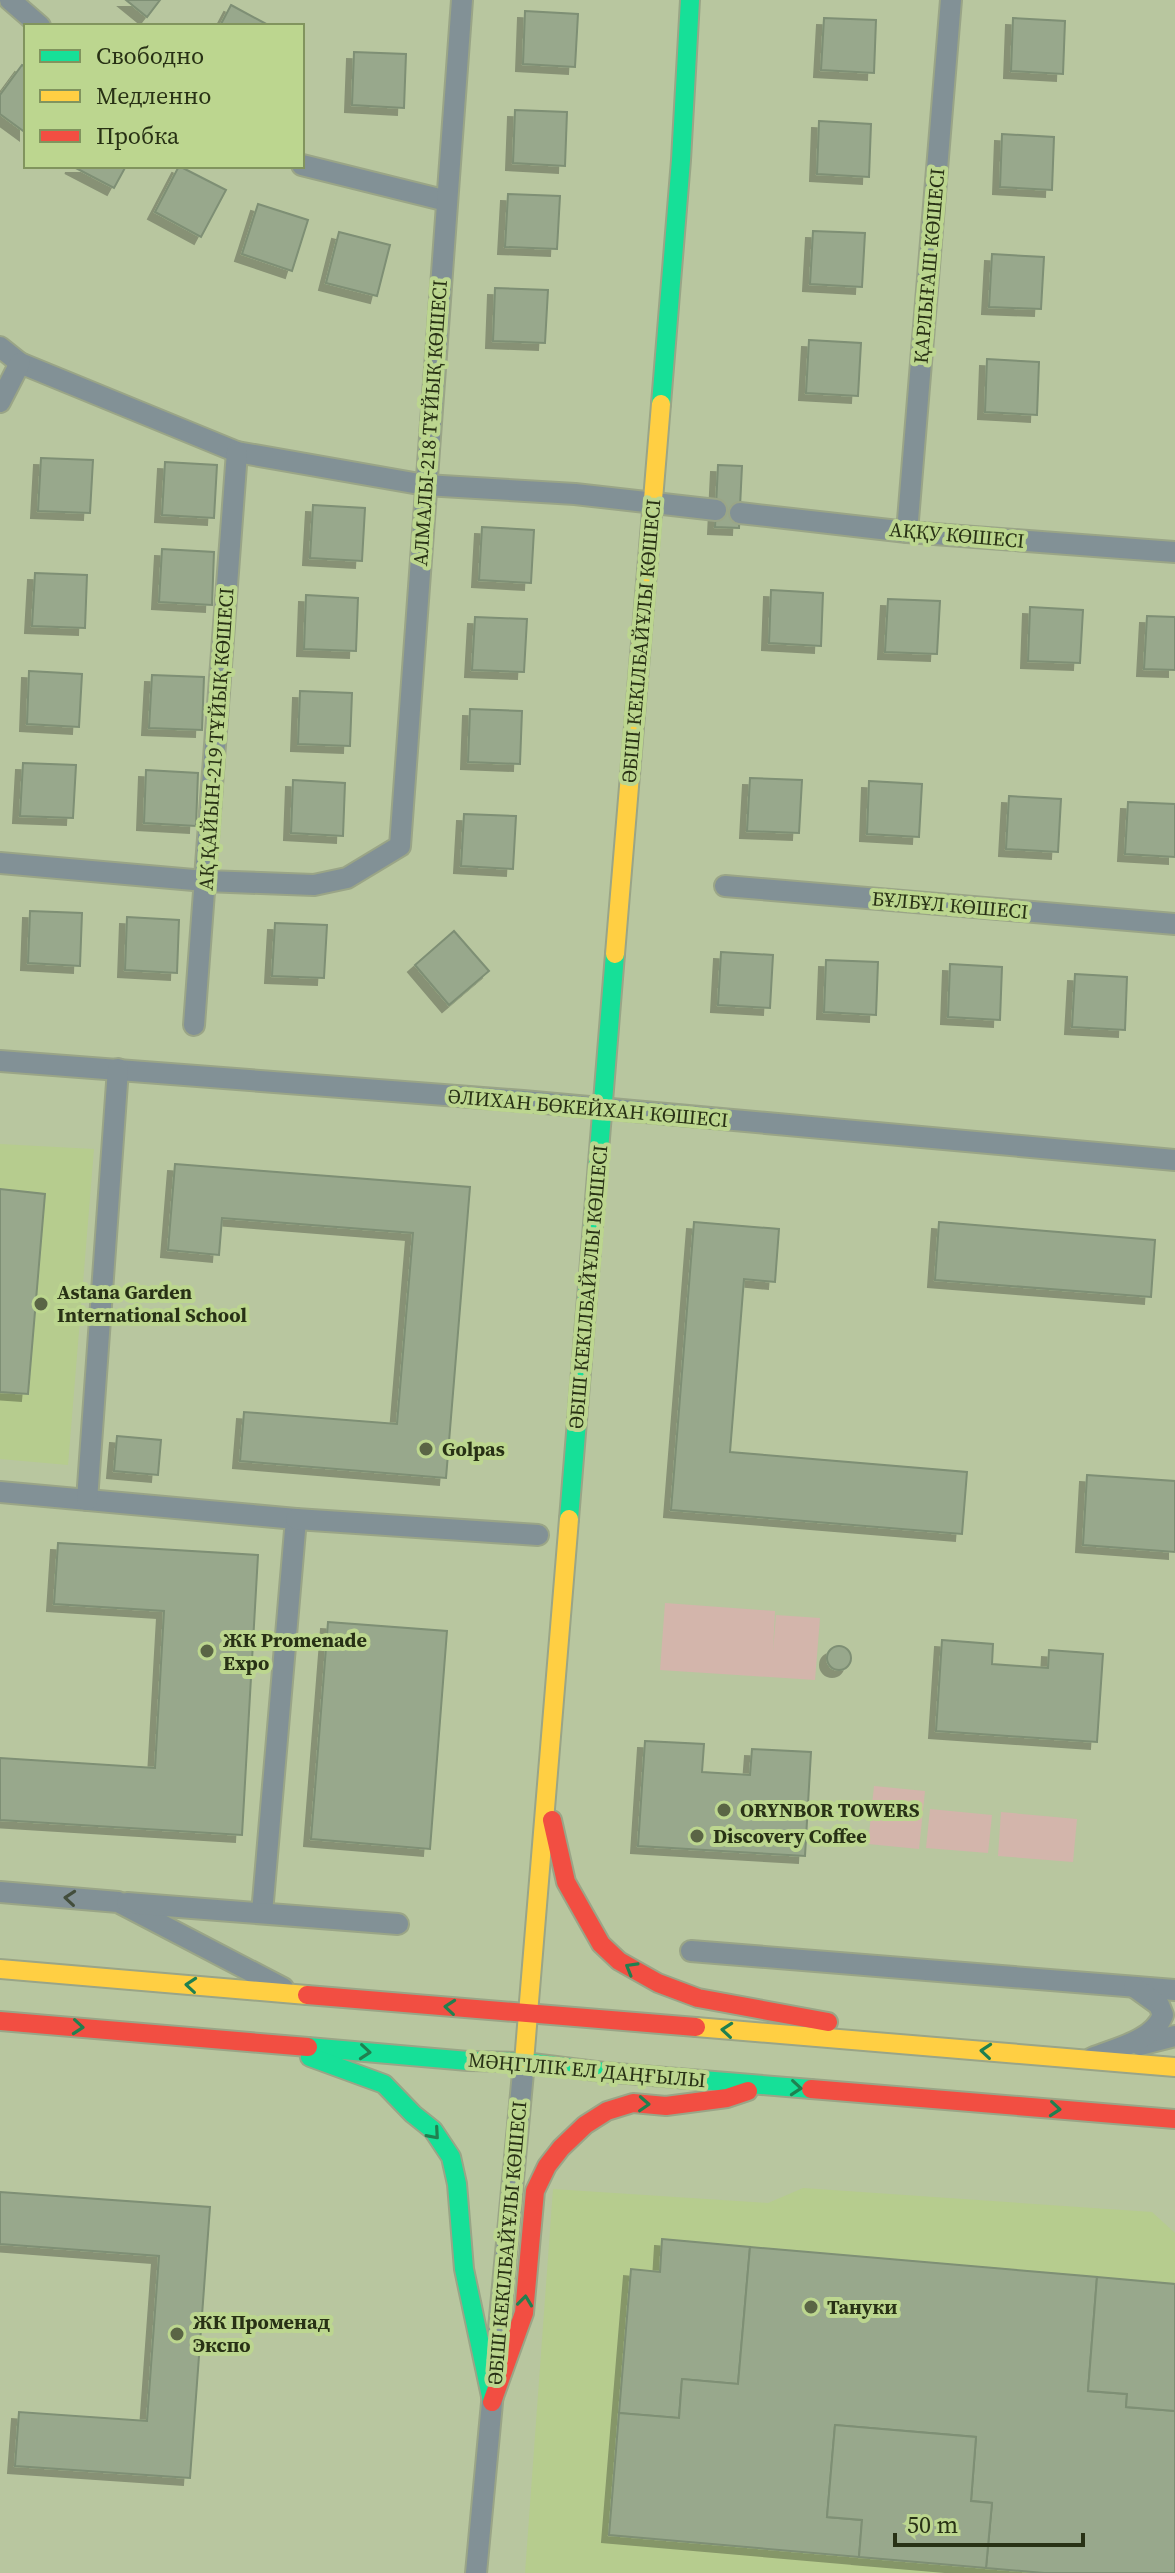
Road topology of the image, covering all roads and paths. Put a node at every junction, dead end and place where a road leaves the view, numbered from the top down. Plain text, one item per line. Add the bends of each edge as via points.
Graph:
1 (10, 0) edge
2 (462, 0) edge
3 (690, 0) edge
4 (951, 0) edge
5 (38, 24) edge
6 (304, 165) edge
7 (447, 201) junction
8 (0, 347) edge
9 (20, 363) junction
10 (0, 402) edge
11 (237, 452) junction
12 (425, 485) junction
13 (652, 504) junction
14 (716, 510) dead end
15 (740, 513) dead end
16 (907, 532) junction
17 (1175, 552) edge
18 (0, 863) edge
19 (205, 881) junction
20 (725, 886) dead end
21 (1175, 924) edge
22 (194, 1025) dead end
23 (0, 1061) edge
24 (118, 1069) junction
25 (602, 1109) junction
26 (1175, 1160) edge
27 (0, 1492) edge
28 (87, 1500) junction
29 (296, 1519) junction
30 (538, 1535) dead end
31 (546, 1795) junction
32 (0, 1892) edge
33 (118, 1902) junction
34 (262, 1913) junction
35 (398, 1924) dead end
36 (691, 1951) dead end
37 (0, 1969) edge
38 (1134, 1987) junction
39 (1175, 1990) edge
40 (293, 1994) junction
41 (528, 2012) junction
42 (0, 2021) edge
43 (1175, 2036) edge
44 (272, 2044) junction
45 (950, 2048) junction
46 (1088, 2060) junction
47 (524, 2062) junction
48 (1175, 2067) edge
49 (767, 2085) junction
50 (1175, 2119) edge
51 (492, 2402) junction
52 (476, 2573) edge

1 - 5 street
2 - 7 street, АЛМАЛЫ-218 ТҰЙЫҚ КӨШЕСІ
3 - 13 main road, ӘБІШ КЕКІЛБАЙҰЛЫ КӨШЕСІ
4 - 16 street, ҚАРЛЫҒАШ КӨШЕСІ
6 - 7 street
7 - 12 street, АЛМАЛЫ-218 ТҰЙЫҚ КӨШЕСІ
8 - 9 street
9 - 10 street
9 - 11 street
11 - 12 street
11 - 19 street, АҚ ҚАЙЫН-219 ТҰЙЫҚ КӨШЕСІ
12 - 13 street
12 - 19 street, АЛМАЛЫ-218 ТҰЙЫҚ КӨШЕСІ via 400,846 347,878 314,885
13 - 14 street
13 - 25 main road, ӘБІШ КЕКІЛБАЙҰЛЫ КӨШЕСІ
15 - 16 street, АҚҚУ КӨШЕСІ
16 - 17 street, АҚҚУ КӨШЕСІ
18 - 19 street
19 - 22 street, АҚ ҚАЙЫН-219 ТҰЙЫҚ КӨШЕСІ
20 - 21 street, БҰЛБҰЛ КӨШЕСІ
23 - 24 street, ӘЛИХАН БӨКЕЙХАН КӨШЕСІ
24 - 25 street, ӘЛИХАН БӨКЕЙХАН КӨШЕСІ
24 - 28 street
25 - 26 street, ӘЛИХАН БӨКЕЙХАН КӨШЕСІ
25 - 31 main road, ӘБІШ КЕКІЛБАЙҰЛЫ КӨШЕСІ
27 - 28 street
28 - 29 street
29 - 30 street
29 - 34 street
31 - 41 main road, ӘБІШ КЕКІЛБАЙҰЛЫ КӨШЕСІ
45 -> 31 main road via 698,1998 619,1961 601,1944 566,1882
33 -> 32 street
33 - 34 street
33 - 40 street
34 - 35 street
36 - 38 street
40 -> 37 main road
38 - 39 street
38 - 46 street via 1159,2005 1159,2026
41 -> 40 main road
45 -> 41 main road
41 - 47 main road, ӘБІШ КЕКІЛБАЙҰЛЫ КӨШЕСІ
42 -> 44 main road, МӘҢГІЛІК ЕЛ ДАҢҒЫЛЫ
43 - 46 street
44 -> 47 main road, МӘҢГІЛІК ЕЛ ДАҢҒЫЛЫ
44 -> 51 main road via 384,2084 433,2130 451,2157 464,2269
46 -> 45 main road
46 - 48 main road
47 - 49 main road, МӘҢГІЛІК ЕЛ ДАҢҒЫЛЫ
47 - 51 street, ӘБІШ КЕКІЛБАЙҰЛЫ КӨШЕСІ
49 -> 50 main road, МӘҢГІЛІК ЕЛ ДАҢҒЫЛЫ
51 -> 49 main road via 524,2313 535,2191 565,2143 607,2111 633,2103 666,2106 727,2098
51 - 52 street, ӘБІШ КЕКІЛБАЙҰЛЫ КӨШЕСІ

